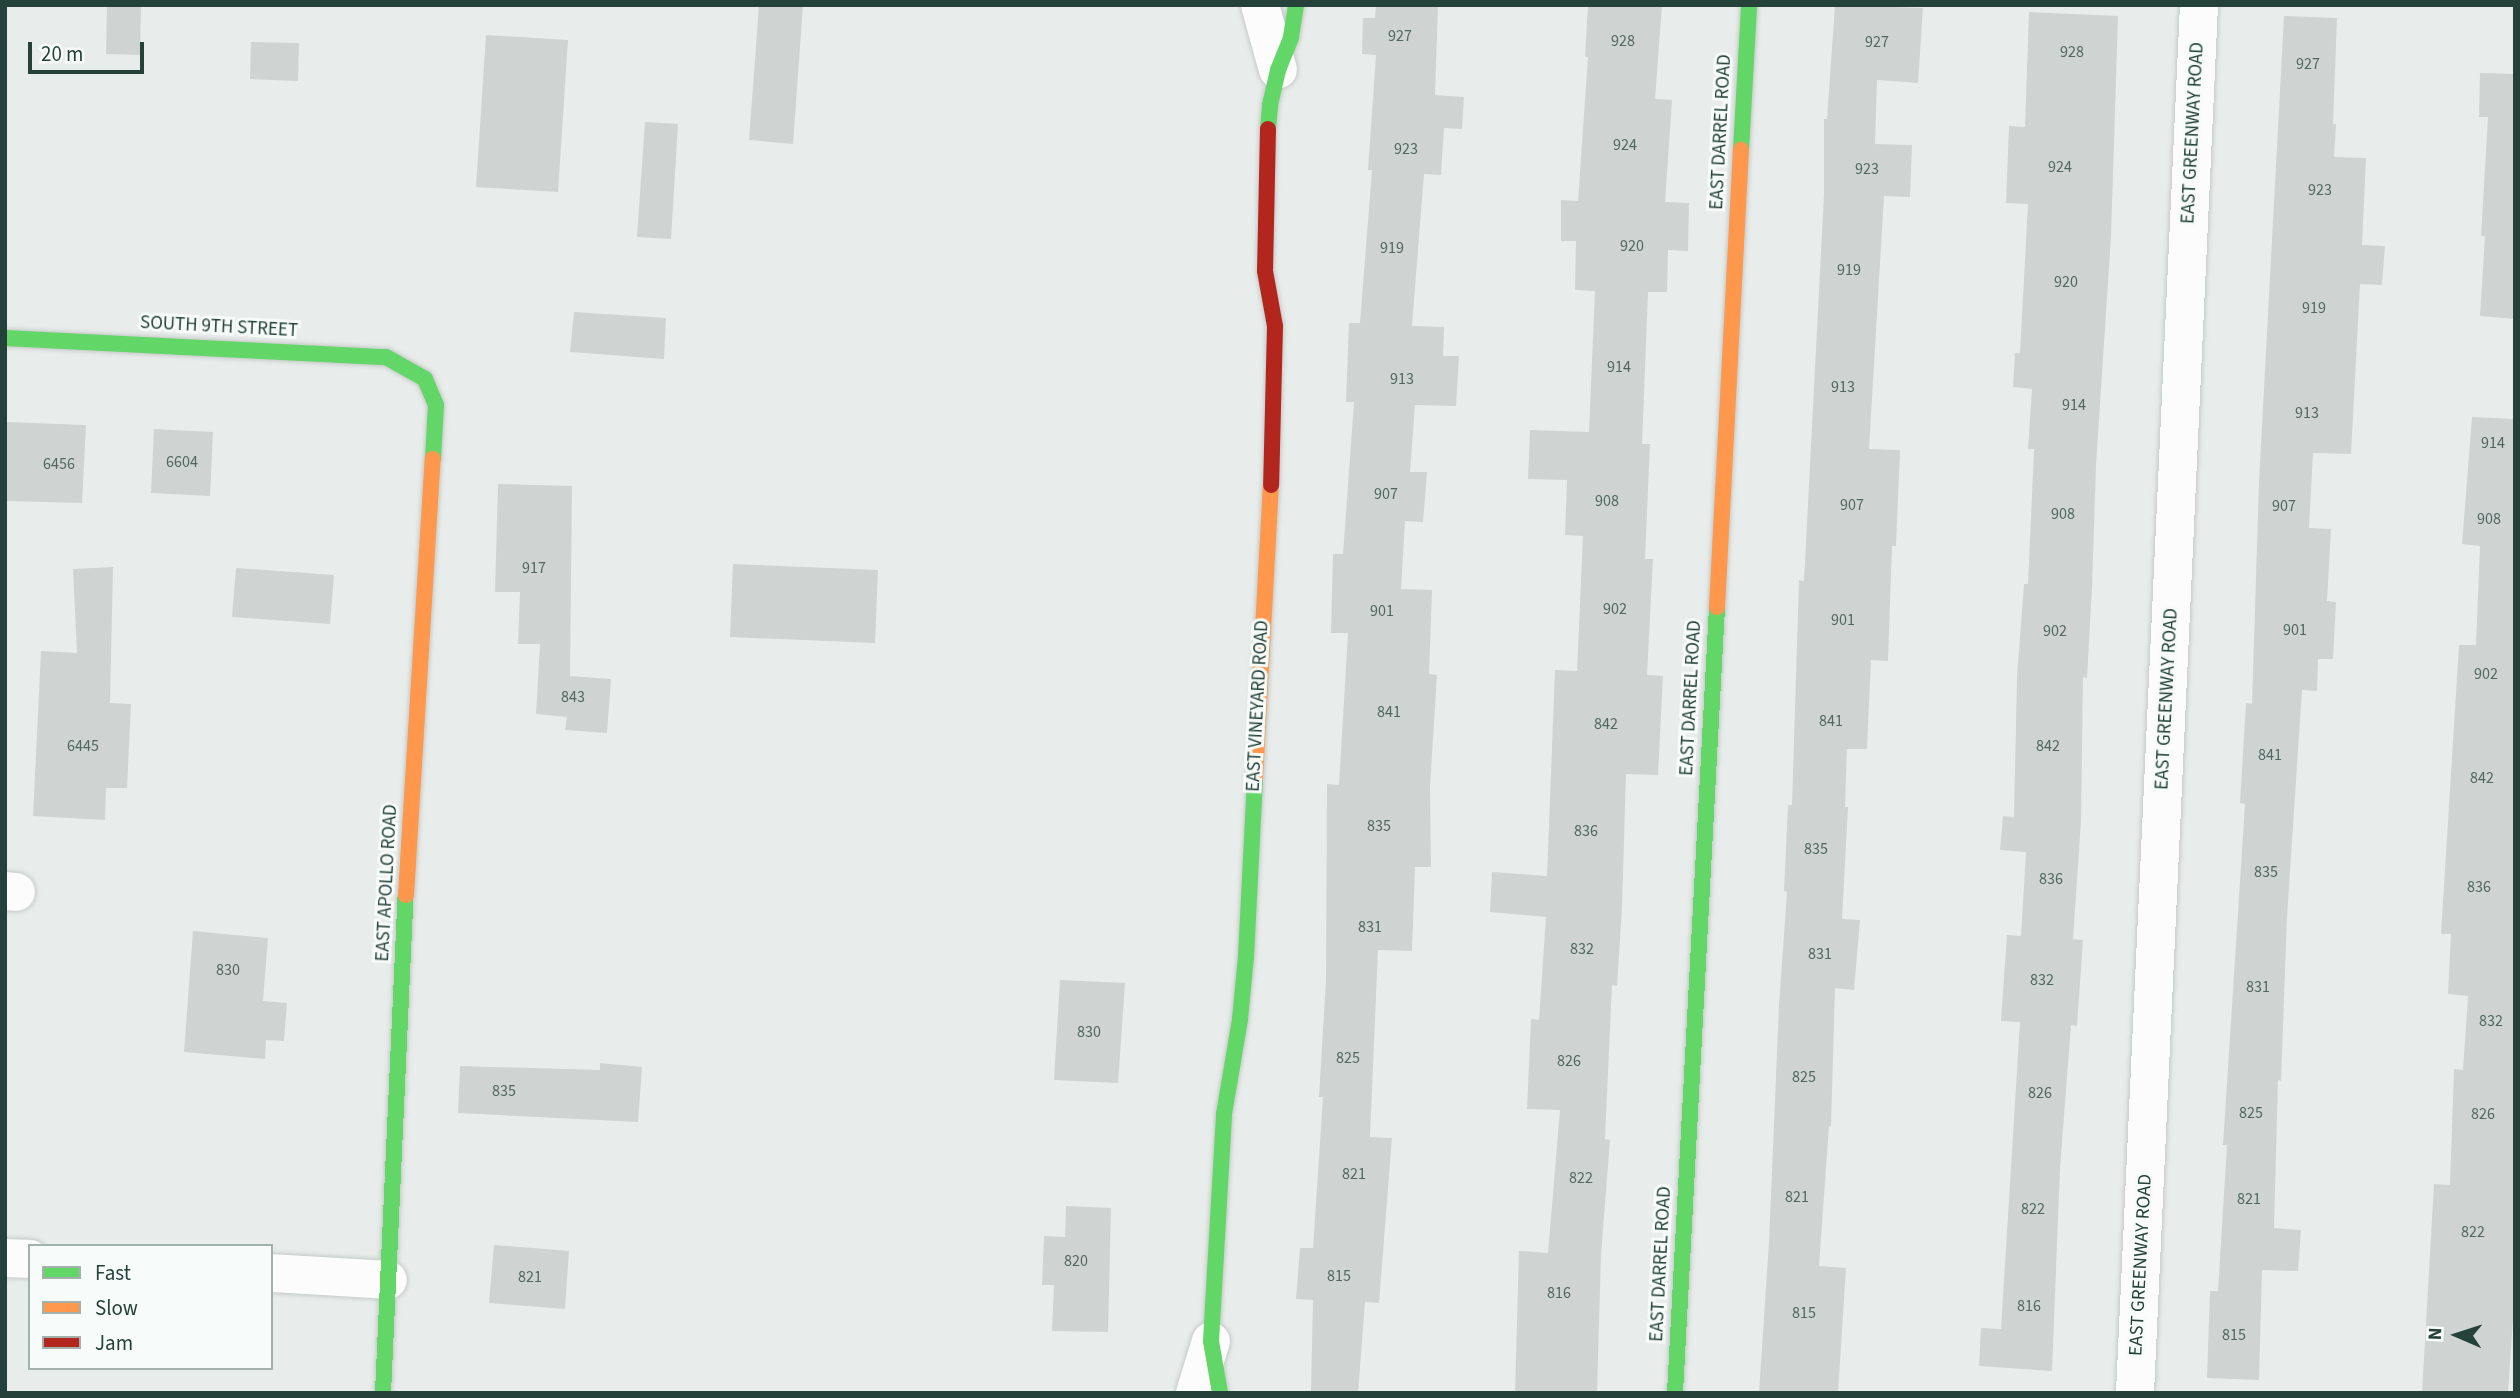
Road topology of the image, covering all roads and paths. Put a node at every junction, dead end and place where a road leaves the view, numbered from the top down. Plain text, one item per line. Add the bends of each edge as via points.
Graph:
1 (1260, 5) edge
2 (1296, 5) edge
3 (1749, 5) edge
4 (2199, 5) edge
5 (1278, 70) junction
6 (5, 338) edge
7 (425, 379) joint
8 (5, 1258) edge
9 (28, 1259) edge
10 (273, 1273) edge
11 (388, 1280) junction
12 (1211, 1341) junction
13 (383, 1393) edge
14 (1195, 1393) edge
15 (1220, 1393) edge
16 (1675, 1393) edge
17 (2135, 1393) edge

1 - 5 street, EAST VINEYARD ROAD
2 - 5 street, EAST VINEYARD ROAD via 1291,37
3 - 16 street, EAST DARREL ROAD
4 - 17 street, EAST GREENWAY ROAD
5 - 12 street, EAST VINEYARD ROAD via 1270,105 1265,178 1265,271 1275,326 1275,402 1245,957 1224,1114
6 - 7 street, SOUTH 9TH STREET via 386,357
7 - 11 street, EAST APOLLO ROAD via 436,405
8 - 9 street
10 - 11 street
11 - 13 street, EAST APOLLO ROAD
12 - 14 street, EAST VINEYARD ROAD
12 - 15 street, EAST VINEYARD ROAD

